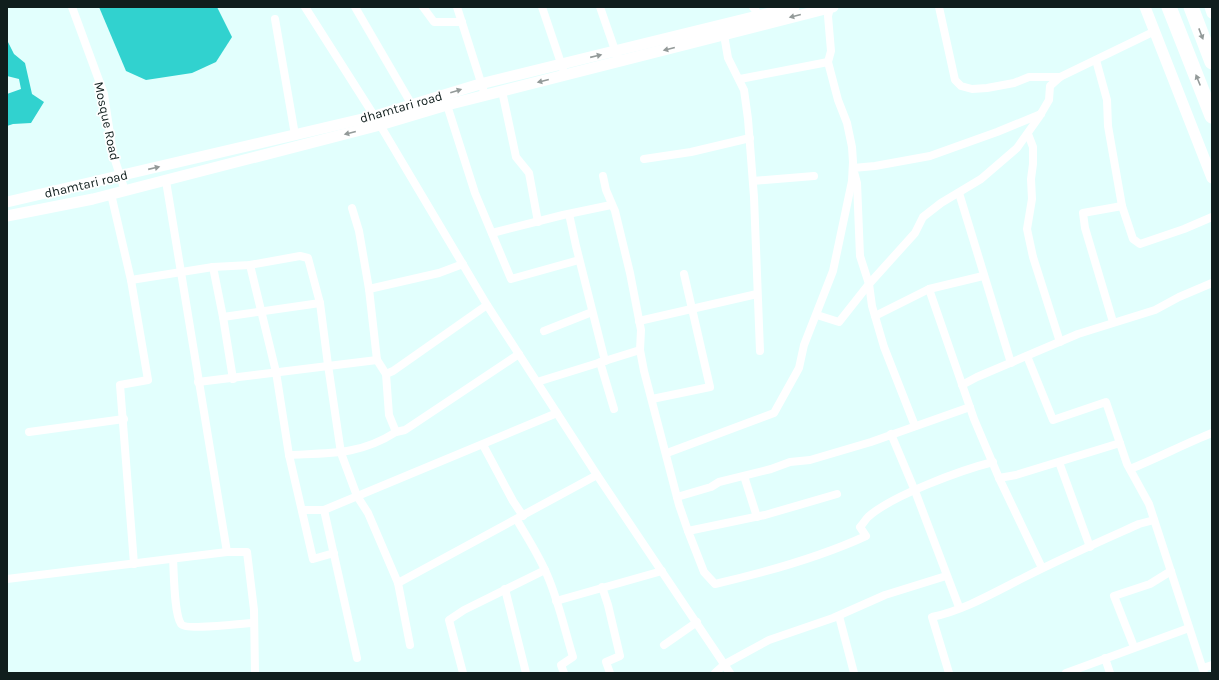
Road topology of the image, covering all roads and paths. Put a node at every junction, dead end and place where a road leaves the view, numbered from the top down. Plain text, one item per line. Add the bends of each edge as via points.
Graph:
1 (72, 7) edge
2 (305, 7) edge
3 (355, 7) edge
4 (423, 7) edge
5 (457, 7) edge
6 (542, 7) edge
7 (600, 7) edge
8 (794, 7) edge
9 (831, 7) edge
10 (939, 7) edge
11 (1145, 7) edge
12 (1169, 7) edge
13 (1191, 7) edge
14 (1210, 7) edge
15 (1212, 13) edge
16 (760, 15) edge
17 (275, 19) dead end
18 (462, 22) junction
19 (723, 30) junction
20 (1155, 32) junction
21 (617, 56) junction
22 (1096, 60) junction
23 (828, 62) junction
24 (1212, 62) edge
25 (562, 64) junction
26 (566, 75) junction
27 (1060, 77) junction
28 (740, 79) junction
29 (480, 84) junction
30 (502, 91) junction
31 (485, 95) junction
32 (412, 105) junction
33 (447, 105) junction
34 (1041, 114) junction
35 (1212, 116) edge
36 (378, 120) junction
37 (1028, 134) junction
38 (295, 135) junction
39 (750, 138) junction
40 (644, 159) dead end
41 (853, 168) junction
42 (120, 176) junction
43 (602, 176) dead end
44 (814, 176) dead end
45 (1212, 178) edge
46 (166, 180) junction
47 (753, 181) junction
48 (125, 191) junction
49 (959, 193) junction
50 (111, 194) junction
51 (7, 202) edge
52 (611, 205) junction
53 (1122, 206) junction
54 (352, 208) dead end
55 (569, 214) junction
56 (7, 216) edge
57 (1212, 217) edge
58 (538, 222) junction
59 (492, 233) junction
60 (579, 260) junction
61 (463, 264) junction
62 (250, 266) junction
63 (213, 267) junction
64 (180, 272) junction
65 (684, 274) dead end
66 (983, 276) junction
67 (131, 280) junction
68 (1212, 283) edge
69 (869, 284) junction
70 (369, 288) junction
71 (929, 289) junction
72 (757, 294) junction
73 (320, 303) junction
74 (487, 304) junction
75 (692, 310) junction
76 (262, 311) junction
77 (592, 312) junction
78 (817, 315) junction
79 (875, 316) junction
80 (223, 317) junction
81 (639, 321) junction
82 (1113, 322) junction
83 (544, 331) dead end
84 (1060, 342) junction
85 (640, 350) junction
86 (760, 351) dead end
87 (519, 354) junction
88 (1028, 356) junction
89 (377, 360) junction
90 (603, 362) junction
91 (1011, 363) junction
92 (328, 365) junction
93 (276, 372) junction
94 (386, 374) junction
95 (233, 379) junction
96 (198, 382) junction
97 (537, 382) junction
98 (962, 385) junction
99 (652, 399) junction
100 (970, 407) junction
101 (614, 409) dead end
102 (557, 413) junction
103 (124, 419) junction
104 (915, 426) junction
105 (29, 432) dead end
106 (396, 432) junction
107 (1212, 433) edge
108 (891, 434) junction
109 (1120, 443) junction
110 (483, 445) junction
111 (341, 453) junction
112 (667, 453) junction
113 (289, 455) junction
114 (992, 462) junction
115 (1059, 462) junction
116 (1130, 469) junction
117 (597, 475) junction
118 (744, 476) junction
119 (999, 478) junction
120 (915, 491) junction
121 (837, 494) dead end
122 (357, 496) junction
123 (677, 497) junction
124 (302, 510) junction
125 (324, 510) junction
126 (757, 517) junction
127 (520, 518) junction
128 (1154, 520) junction
129 (688, 531) junction
130 (1090, 547) junction
131 (227, 552) junction
132 (334, 553) junction
133 (173, 559) junction
134 (134, 564) junction
135 (1042, 568) junction
136 (545, 570) junction
137 (662, 571) junction
138 (1171, 571) junction
139 (946, 576) junction
140 (7, 579) edge
141 (398, 583) junction
142 (602, 587) junction
143 (506, 589) junction
144 (556, 601) junction
145 (959, 607) junction
146 (839, 616) junction
147 (697, 622) junction
148 (254, 623) junction
149 (1190, 628) junction
150 (410, 645) dead end
151 (664, 645) dead end
152 (1134, 647) junction
153 (357, 658) dead end
154 (1105, 658) junction
155 (725, 664) junction
156 (1212, 665) edge
157 (1203, 672) edge
158 (255, 673) edge
159 (463, 673) edge
160 (526, 673) edge
161 (564, 673) edge
162 (610, 673) edge
163 (715, 673) edge
164 (730, 673) edge
165 (854, 673) edge
166 (948, 673) edge
167 (1066, 673) edge
168 (1110, 673) edge

1 - 42 street, Mosque Road via 104,94 113,154
2 - 36 street
3 - 32 street
4 - 18 street via 434,22
5 - 18 street
6 - 25 street
7 - 21 street
8 - 16 main road
9 -> 16 main road
9 - 23 street via 828,16 831,51
10 - 27 street via 955,80 961,86 972,89 987,88 1014,83 1029,77
11 - 20 main road
35 -> 12 highway
13 -> 24 highway
14 - 15 main road
16 - 19 main road
17 - 38 street
18 - 29 street
19 - 21 main road
19 - 28 street via 728,58 733,71
20 - 22 street
20 - 45 main road
25 -> 21 main road, dhamtari road
21 - 26 main road
22 - 27 street
22 - 53 street via 1107,100 1108,126
23 - 28 street
23 - 41 street via 847,124
25 - 26 street
25 - 29 main road, dhamtari road
26 -> 30 main road
27 - 34 street via 1050,86 1049,100
28 - 39 street via 744,90
29 - 31 street
32 -> 29 main road, dhamtari road
30 - 31 main road
30 - 58 street via 516,157 529,173
31 - 33 main road
32 - 36 main road, dhamtari road
33 - 36 main road
33 - 59 street via 474,194
34 - 37 street
34 - 41 street via 935,154
36 - 38 main road, dhamtari road
36 -> 46 main road
36 - 61 street
37 - 49 street via 1017,148 986,175
37 - 84 street via 1033,147 1033,164 1032,199 1027,229 1032,257
42 -> 38 main road, dhamtari road
39 - 40 street via 691,152
39 - 47 street
41 - 69 street via 857,182 860,256
41 - 78 street via 833,271
42 - 48 street, Mosque Road
42 - 51 main road, dhamtari road
43 - 52 street
44 - 47 street
46 - 48 main road
46 - 64 street
47 - 72 street
48 - 50 main road
49 - 66 street
49 - 69 street via 923,217 915,233
50 - 56 main road
50 - 67 street
52 - 55 street
52 - 81 street via 619,225
53 - 57 street via 1133,239 1140,244
53 - 82 street via 1083,213
54 - 70 street via 359,231
55 - 58 street
55 - 60 street
58 - 59 street
59 - 60 street via 511,279
60 - 77 street
61 - 70 street via 439,273
61 - 74 street
62 - 63 street
62 - 73 street via 300,256 308,258
62 - 76 street
63 - 64 street
63 - 80 street
64 - 67 street
64 - 96 street
65 - 75 street
66 - 71 street
66 - 91 street
67 - 103 street via 148,380 120,385
68 - 82 street via 1155,310 1128,320
69 - 78 street via 839,322
69 - 79 street
70 - 89 street
71 - 79 street
71 - 98 street
72 - 75 street
72 - 86 street
73 - 76 street
73 - 92 street
74 - 87 street
74 - 94 street
75 - 81 street
75 - 99 street via 710,387
76 - 80 street
76 - 93 street
77 - 83 street
77 - 90 street
78 - 112 street via 804,345 799,368 774,413
79 - 104 street via 884,347
80 - 95 street
81 - 85 street
82 - 84 street
84 - 88 street
85 - 90 street
85 - 99 street
87 - 97 street
87 - 106 street via 405,430
88 - 91 street
88 - 109 street via 1053,420 1106,402
89 - 92 street
89 - 94 street
90 - 97 street
90 - 101 street
91 - 98 street
92 - 93 street
92 - 111 street
93 - 95 street
93 - 113 street
94 - 106 street via 390,415
95 - 96 street
96 - 131 street
97 - 102 street
98 - 100 street
99 - 112 street
100 - 104 street
100 - 114 street
102 - 110 street
102 - 117 street
103 - 105 street
103 - 134 street
104 - 108 street
106 - 111 street via 381,442
107 - 116 street
108 - 118 street via 810,460 790,462
108 - 120 street
109 - 115 street
109 - 116 street
110 - 122 street
110 - 127 street
111 - 113 street
111 - 122 street
112 - 123 street
113 - 124 street
114 - 119 street
114 - 120 street
115 - 119 street
115 - 130 street
116 - 128 street via 1142,489
117 - 127 street
117 - 137 street
118 - 123 street
118 - 126 street
119 - 135 street
120 - 129 street via 886,503 867,518 860,527 866,536 765,573 715,584 704,572
120 - 139 street
121 - 126 street
122 - 125 street
122 - 141 street via 368,513
123 - 129 street
124 - 125 street
124 - 132 street via 313,559
125 - 132 street
126 - 129 street
127 - 136 street
127 - 141 street
128 - 130 street via 1139,524
128 - 138 street
130 - 135 street
131 - 133 street
131 - 148 street via 247,552
132 - 153 street
133 - 134 street
133 - 148 street via 180,624 195,628
134 - 140 street
135 - 145 street via 985,598
136 - 143 street
136 - 144 street
137 - 142 street
137 - 147 street
138 - 149 street
138 - 152 street via 1150,584 1114,596
139 - 145 street
139 - 146 street via 885,595
141 - 150 street
142 - 144 street
142 - 162 street via 620,656 606,662
143 - 159 street via 449,620
143 - 160 street
144 - 161 street via 573,657 561,665
145 - 166 street via 932,617
146 - 155 street via 769,640
146 - 165 street
147 - 151 street
147 - 155 street
148 - 158 street
149 - 152 street
149 - 157 street
152 - 154 street
154 - 167 street
154 - 168 street
155 - 163 street
155 - 164 street
156 - 157 street

